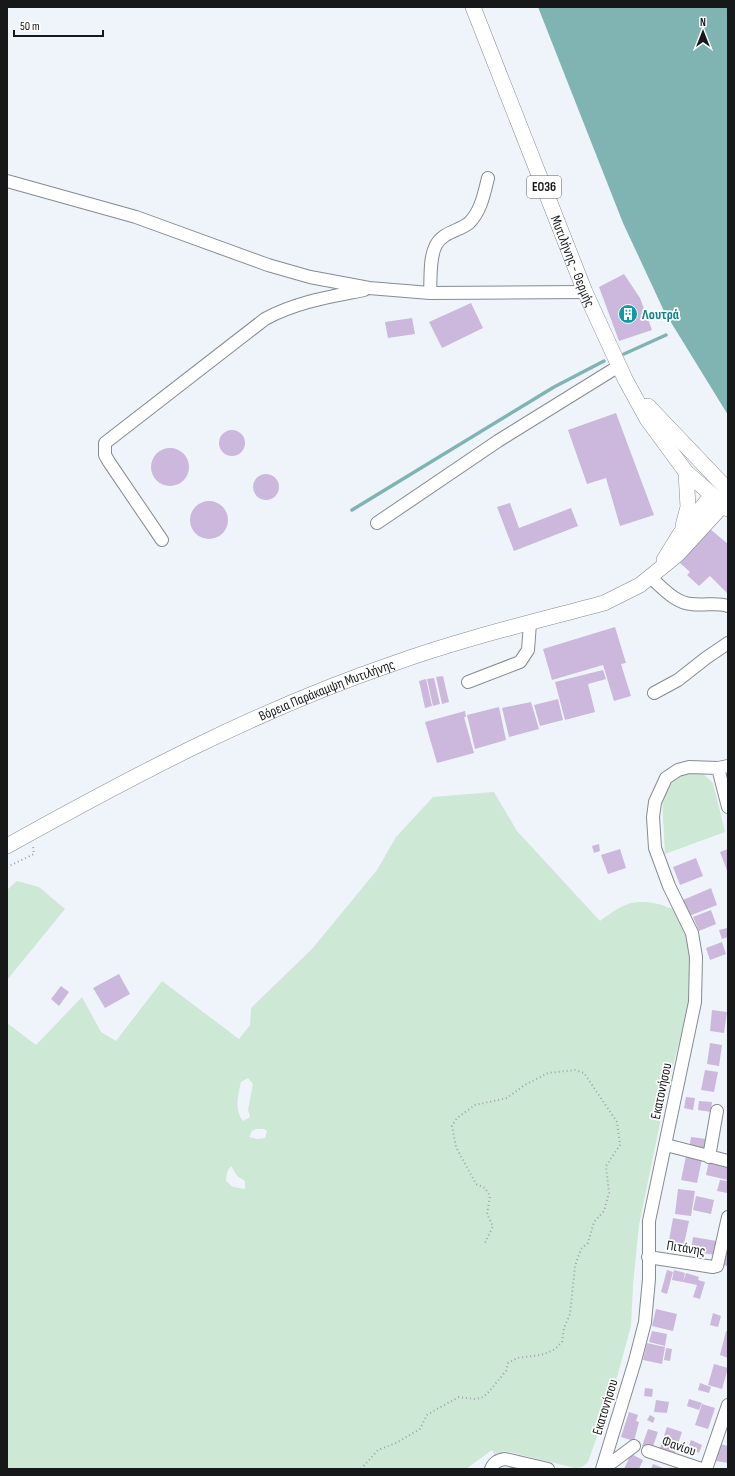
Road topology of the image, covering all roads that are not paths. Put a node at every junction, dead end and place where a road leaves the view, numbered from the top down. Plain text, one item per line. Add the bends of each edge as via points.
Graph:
1 (473, 7) edge
2 (488, 178) dead end
3 (7, 181) edge
4 (369, 288) junction
5 (585, 292) junction
6 (430, 293) junction
7 (622, 372) junction
8 (686, 472) junction
9 (728, 490) edge
10 (712, 495) junction
11 (726, 507) edge
12 (377, 523) dead end
13 (680, 534) junction
14 (162, 540) dead end
15 (655, 573) junction
16 (728, 606) edge
17 (530, 623) junction
18 (728, 643) edge
19 (468, 682) dead end
20 (654, 693) dead end
21 (723, 767) edge
22 (728, 807) edge
23 (7, 846) edge
24 (717, 1111) dead end
25 (666, 1146) junction
26 (709, 1156) junction
27 (728, 1161) edge
28 (728, 1217) edge
29 (648, 1257) junction
30 (728, 1405) edge
31 (634, 1446) dead end
32 (648, 1451) dead end
33 (491, 1469) edge
34 (548, 1469) edge
35 (603, 1469) edge
36 (701, 1469) edge
37 (706, 1469) edge

1 - 5 main road, Μυτιλήνης - Θερμής / ΕΟ36
2 - 6 street via 475,216 468,224 445,236 436,245
3 - 4 street via 136,217 268,265 310,277
4 - 6 street
4 - 14 street via 284,308 265,319 105,443 105,455 109,462
5 - 6 street
5 - 7 main road, Μυτιλήνης - Θερμής / ΕΟ36
7 - 8 main road, Μυτιλήνης - Θερμής / ΕΟ36 via 647,420
7 - 9 main road, Μυτιλήνης - Θερμής / ΕΟ36 via 663,423
7 - 12 street via 498,441
8 - 10 main road, Μυτιλήνης - Θερμής / ΕΟ36
8 - 13 main road via 688,507
9 - 10 main road
9 - 11 main road
10 - 11 main road, Μυτιλήνης - Θερμής / ΕΟ36
10 - 13 main road, Βόρεια Παράκαμψη Μυτιλήνης
11 - 15 main road, Βόρεια Παράκαμψη Μυτιλήνης
13 - 15 main road, Βόρεια Παράκαμψη Μυτιλήνης
15 - 16 street via 683,603
15 - 17 main road, Βόρεια Παράκαμψη Μυτιλήνης via 628,593
17 - 19 street via 528,650 520,662
17 - 23 main road, Βόρεια Παράκαμψη Μυτιλήνης via 427,652 316,692 208,739
18 - 20 street via 678,680
21 - 22 street
21 - 25 street, Εκατονήσου via 689,767 678,770 666,778 655,802 655,848 669,886 692,933 696,979 695,1002 672,1105
24 - 26 street
25 - 26 street
25 - 29 street, Εκατονήσου via 649,1221
26 - 27 street
28 - 29 street, Πιτάνης via 717,1266
29 - 35 street, Εκατονήσου via 649,1279 645,1322
30 - 37 street
31 - 35 street
32 - 36 street, Φανίου
33 - 34 street via 493,1464 505,1459

